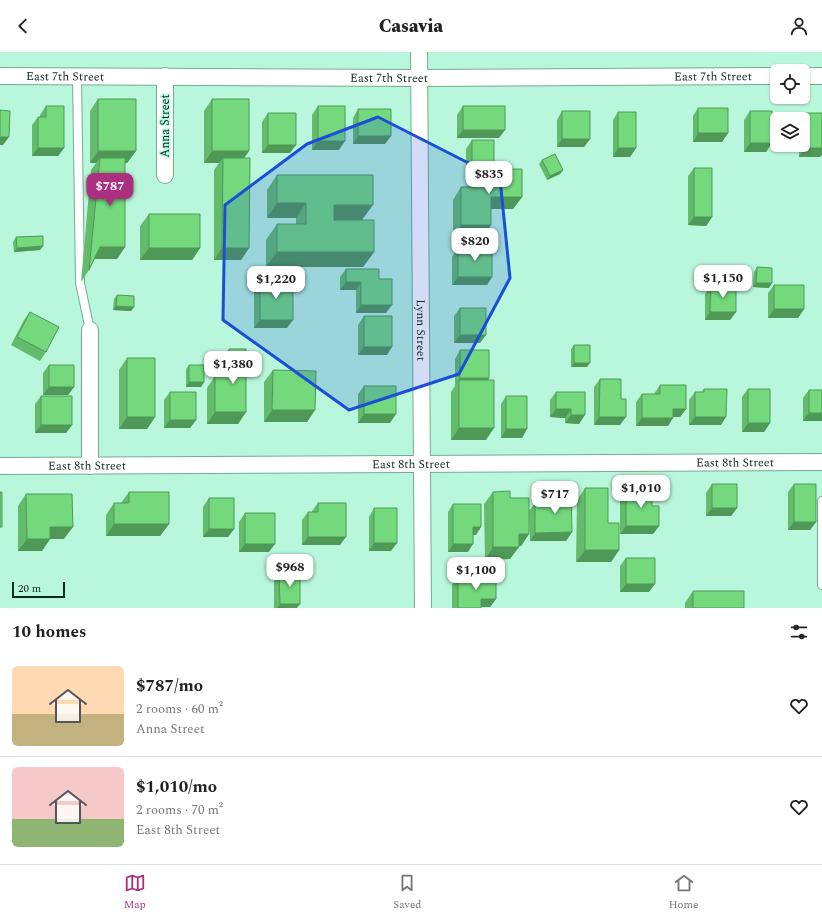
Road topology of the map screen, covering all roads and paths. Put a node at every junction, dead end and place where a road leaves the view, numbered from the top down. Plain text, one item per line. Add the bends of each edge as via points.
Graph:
1 (419, 52) edge
2 (0, 76) edge
3 (77, 76) junction
4 (165, 76) junction
5 (770, 76) edge
6 (810, 76) edge
7 (822, 76) edge
8 (419, 78) junction
9 (165, 175) dead end
10 (90, 330) joint
11 (822, 462) edge
12 (422, 465) junction
13 (0, 466) edge
14 (90, 466) junction
15 (822, 501) edge
16 (822, 585) edge
17 (423, 608) edge

1 - 8 street, Lynn Street
2 - 3 street, East 7th Street
3 - 4 street, East 7th Street
3 - 10 lane via 80,283
4 - 8 street, East 7th Street
4 - 9 street, Anna Street
5 - 8 street, East 7th Street
6 - 7 street
8 - 12 street, Lynn Street
10 - 14 street
11 - 12 street, East 8th Street
12 - 14 street, East 8th Street
12 - 17 street, Lynn Street
13 - 14 street, East 8th Street
15 - 16 lane

